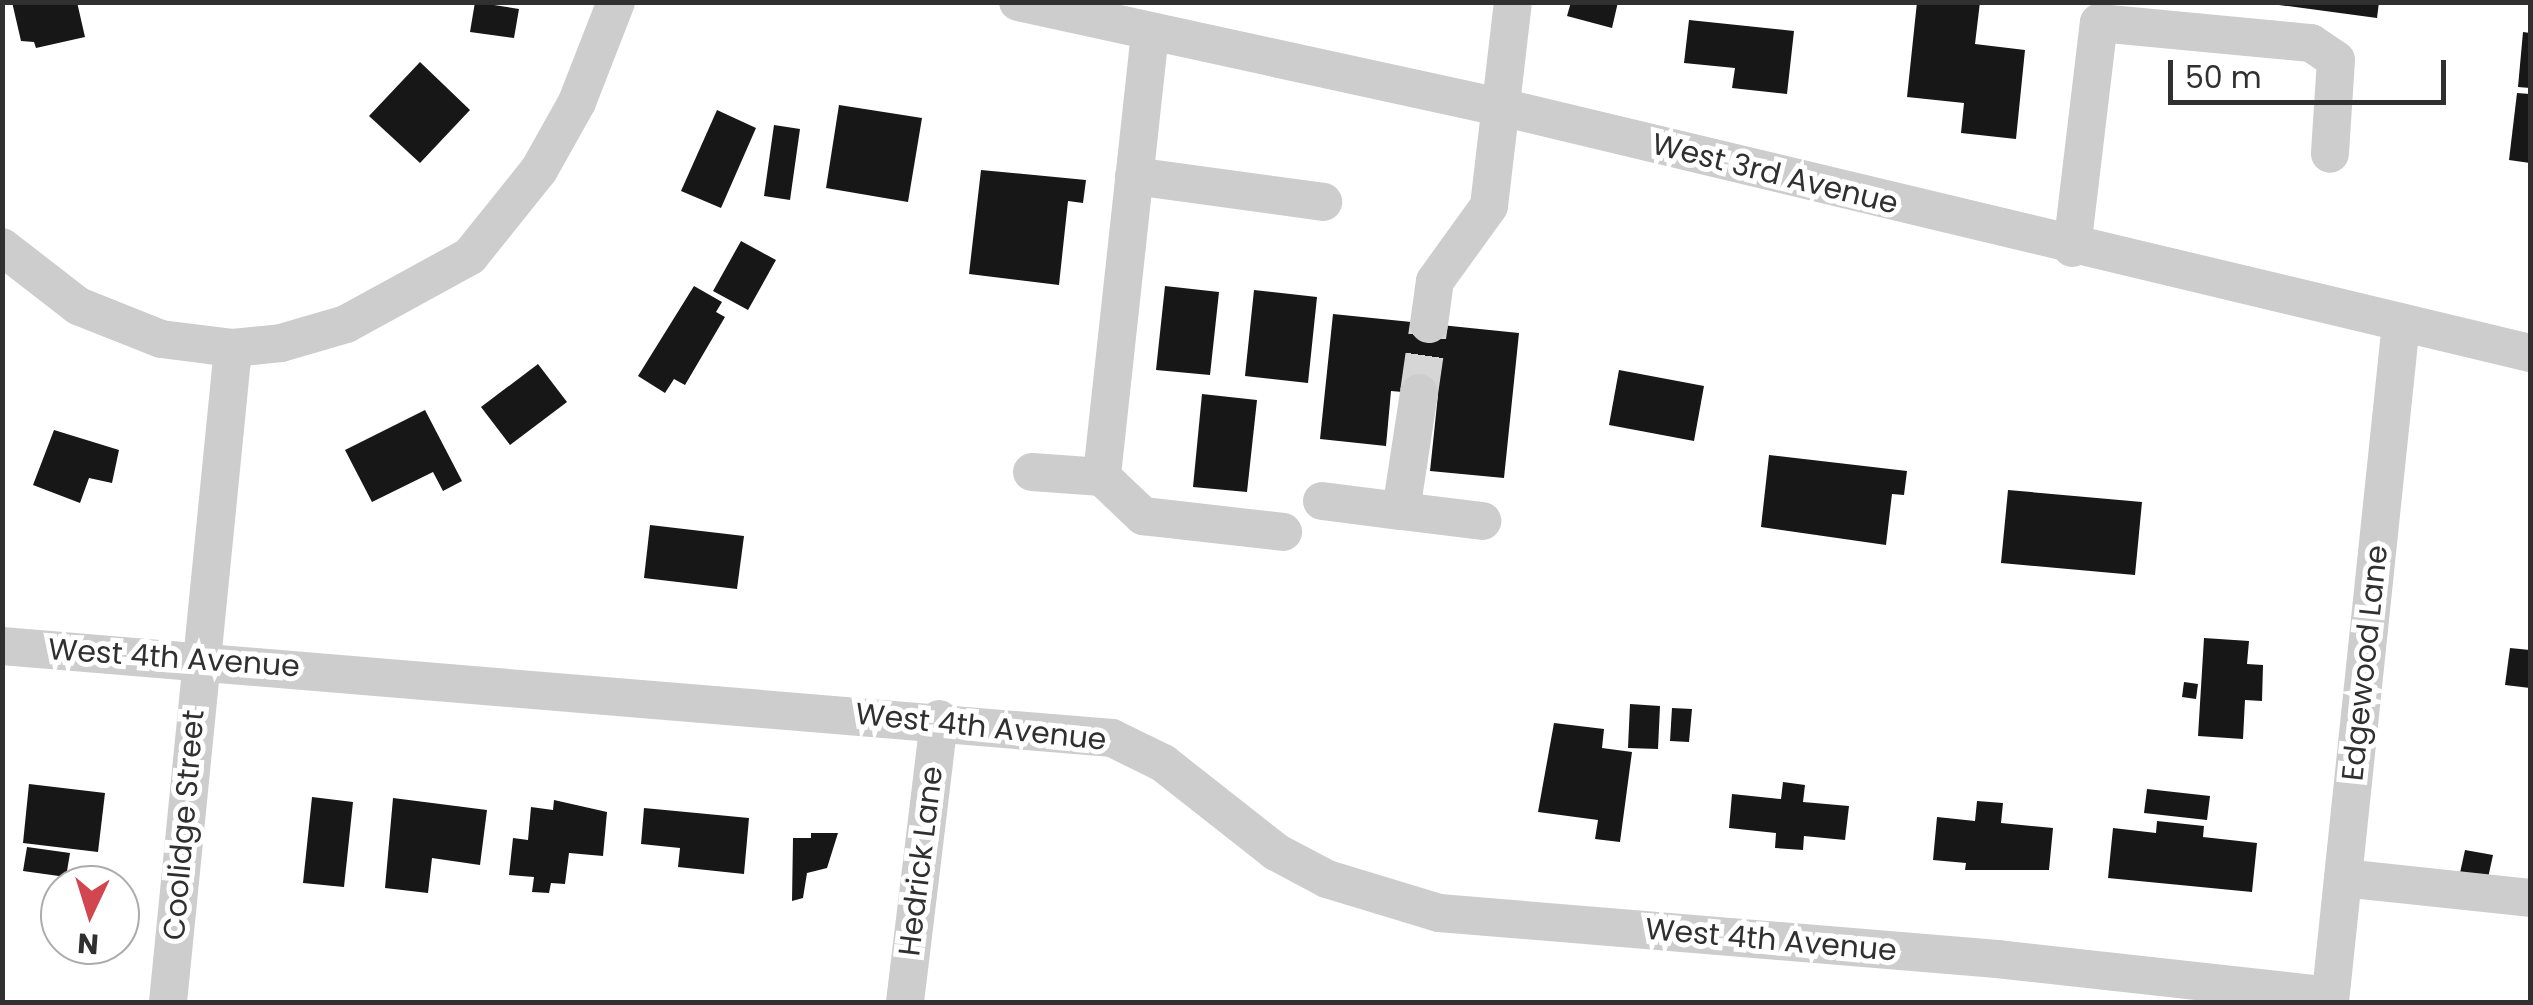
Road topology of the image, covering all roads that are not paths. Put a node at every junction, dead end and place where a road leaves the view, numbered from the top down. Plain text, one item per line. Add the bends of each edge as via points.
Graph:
1 (616, 2) edge
2 (1018, 2) edge
3 (1513, 2) edge
4 (1150, 33) junction
5 (1505, 108) junction
6 (2330, 154) dead end
7 (1134, 176) junction
8 (1323, 202) dead end
9 (2, 247) edge
10 (2072, 248) junction
11 (2401, 323) junction
12 (1429, 324) tunnel mouth
13 (233, 348) junction
14 (2530, 353) edge
15 (1419, 393) tunnel mouth
16 (1032, 472) dead end
17 (1102, 477) junction
18 (1322, 501) dead end
19 (1402, 511) junction
20 (1482, 521) dead end
21 (1283, 532) dead end
22 (2, 646) edge
23 (199, 660) junction
24 (939, 719) junction
25 (2342, 878) junction
26 (2530, 898) edge
27 (2330, 999) edge
28 (168, 1002) edge
29 (905, 1002) edge

1 - 13 street via 577,102 548,153 470,256 346,324 281,343
2 - 4 street, West 3rd Avenue
3 - 5 street
4 - 5 street, West 3rd Avenue
4 - 7 street
5 - 10 street, West 3rd Avenue
5 - 12 street via 1490,206 1435,281
6 - 10 street via 2336,60 2312,43 2099,23
7 - 8 street
7 - 17 street
9 - 13 street via 78,306 160,339
10 - 11 street, West 3rd Avenue
11 - 14 street, West 3rd Avenue
11 - 25 street, Edgewood Lane
13 - 23 street, Coolidge Street
15 - 19 street
16 - 17 street
17 - 21 street via 1144,516
18 - 19 street
19 - 20 street
22 - 23 street, West 4th Avenue
23 - 24 street, West 4th Avenue
23 - 28 street, Coolidge Street
24 - 27 street, West 4th Avenue via 1112,738 1163,763 1276,852 1327,879 1439,912 1997,959
24 - 29 street, Hedrick Lane
25 - 26 street
25 - 27 street, Edgewood Lane

